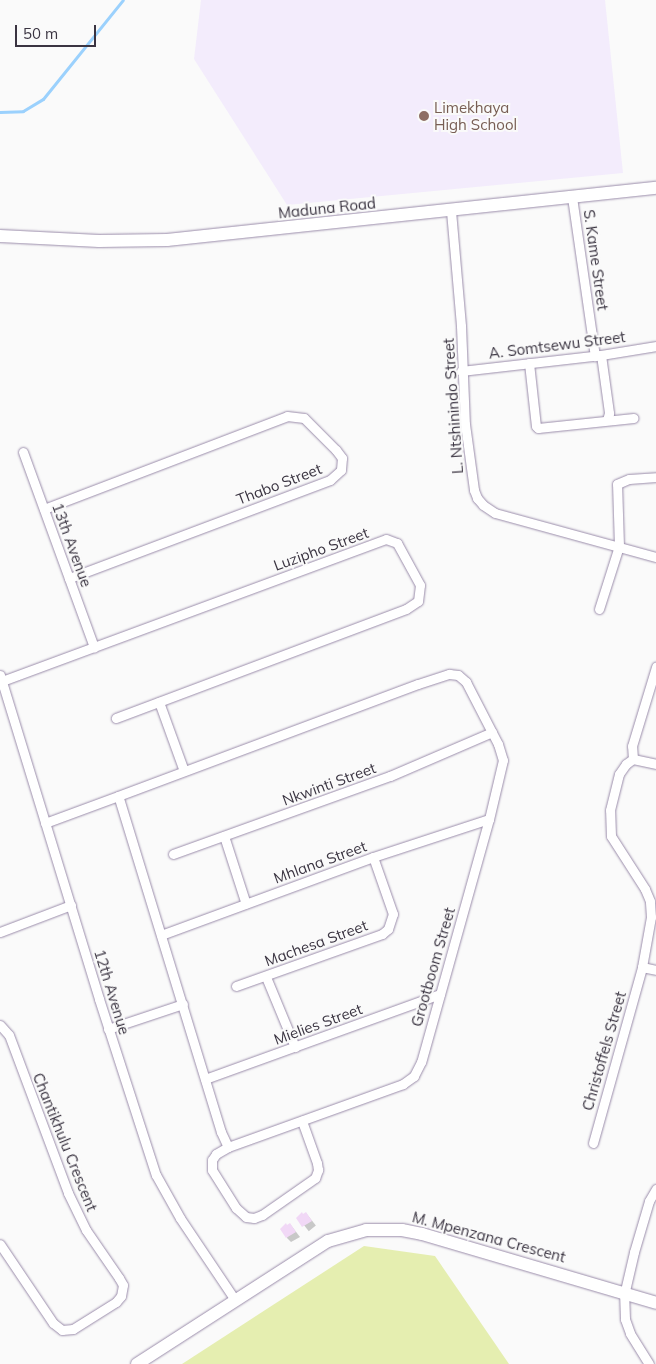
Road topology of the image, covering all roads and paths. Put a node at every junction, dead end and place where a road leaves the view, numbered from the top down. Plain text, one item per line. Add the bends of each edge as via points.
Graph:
1 (656, 188) edge
2 (572, 197) junction
3 (451, 210) junction
4 (0, 236) edge
5 (656, 346) edge
6 (598, 355) junction
7 (529, 363) junction
8 (461, 370) junction
9 (633, 418) dead end
10 (607, 420) junction
11 (23, 452) dead end
12 (656, 477) edge
13 (44, 509) junction
14 (619, 546) junction
15 (656, 557) edge
16 (70, 578) junction
17 (598, 608) dead end
18 (94, 647) junction
19 (656, 667) edge
20 (1, 678) edge
21 (159, 702) junction
22 (116, 718) dead end
23 (492, 732) junction
24 (633, 759) junction
25 (656, 764) edge
26 (184, 771) junction
27 (118, 796) junction
28 (489, 819) junction
29 (45, 823) junction
30 (224, 836) junction
31 (173, 854) dead end
32 (373, 857) junction
33 (246, 904) junction
34 (71, 905) junction
35 (0, 932) edge
36 (161, 934) junction
37 (642, 967) junction
38 (656, 970) edge
39 (266, 976) junction
40 (236, 986) dead end
41 (440, 994) junction
42 (183, 1004) junction
43 (0, 1025) edge
44 (108, 1029) junction
45 (295, 1047) junction
46 (205, 1079) junction
47 (302, 1121) junction
48 (593, 1144) dead end
49 (228, 1147) junction
50 (656, 1189) edge
51 (0, 1244) edge
52 (624, 1295) junction
53 (235, 1300) junction
54 (656, 1303) edge
55 (645, 1363) edge
56 (137, 1364) edge

1 - 2 street, Maduna Road
2 - 3 street, Maduna Road
2 - 6 street, S. Kame Street
3 - 4 street, Maduna Road via 242,234 133,241
3 - 8 street, L. Ntshinindo Street via 461,326
5 - 6 street, A. Somtsewu Street
6 - 7 street, A. Somtsewu Street
6 - 10 street, S. Kame Street
7 - 8 street, A. Somtsewu Street
7 - 10 street via 538,428
8 - 14 street, L. Ntshinindo Street via 474,490 483,505 495,513
9 - 10 street
11 - 13 street, 13th Avenue
12 - 14 street via 629,479 617,484
13 - 16 street, 13th Avenue
13 - 16 street, Thabo Street via 287,416 304,418 342,458 341,470 330,480
14 - 15 street, L. Ntshinindo Street
14 - 17 street
16 - 18 street, 13th Avenue
18 - 20 street, Luzipho Street
18 - 21 street, Luzipho Street via 386,539 399,546 420,585 415,605
19 - 24 street via 632,746
20 - 29 street, 12th Avenue
21 - 22 street, Luzipho Street
21 - 26 street
23 - 26 street, Grootboom Street via 466,682 458,675 449,674
23 - 28 street, Grootboom Street via 503,760
23 - 30 street, Nkwinti Street via 390,776
24 - 25 street
24 - 37 street, Christoffels Street via 620,774 609,817 611,836 650,901 651,922
26 - 27 street, Grootboom Street
27 - 29 street, Grootboom Street
27 - 36 street
28 - 32 street, Mhlana Street
28 - 41 street, Grootboom Street
29 - 34 street, 12th Avenue
30 - 31 street, Nkwinti Street
30 - 33 street
32 - 33 street, Mhlana Street
32 - 39 street, Machesa Street via 393,914 388,929 382,934
33 - 36 street, Mhlana Street
34 - 35 street
34 - 44 street, 12th Avenue
36 - 42 street
37 - 38 street
37 - 48 street, Christoffels Street
39 - 40 street, Machesa Street
39 - 45 street
41 - 45 street, Mielies Street
41 - 47 street, Grootboom Street via 421,1062 410,1080
42 - 44 street
42 - 46 street
43 - 51 street, Chantikhulu Crescent via 9,1035 68,1193 86,1230 123,1285 121,1296 73,1329 62,1330 53,1324
44 - 53 street, 12th Avenue via 156,1175 185,1226
45 - 46 street, Mielies Street
46 - 49 street
47 - 49 street, Grootboom Street
47 - 49 street via 317,1162 317,1175 306,1186 254,1218 246,1217 236,1208 212,1170 216,1154
50 - 52 street via 649,1201
52 - 53 street, M. Mpenzana Crescent via 422,1234 402,1230 366,1230 328,1240
52 - 54 street, M. Mpenzana Crescent
52 - 55 street via 625,1320
53 - 56 street, M. Mpenzana Crescent

